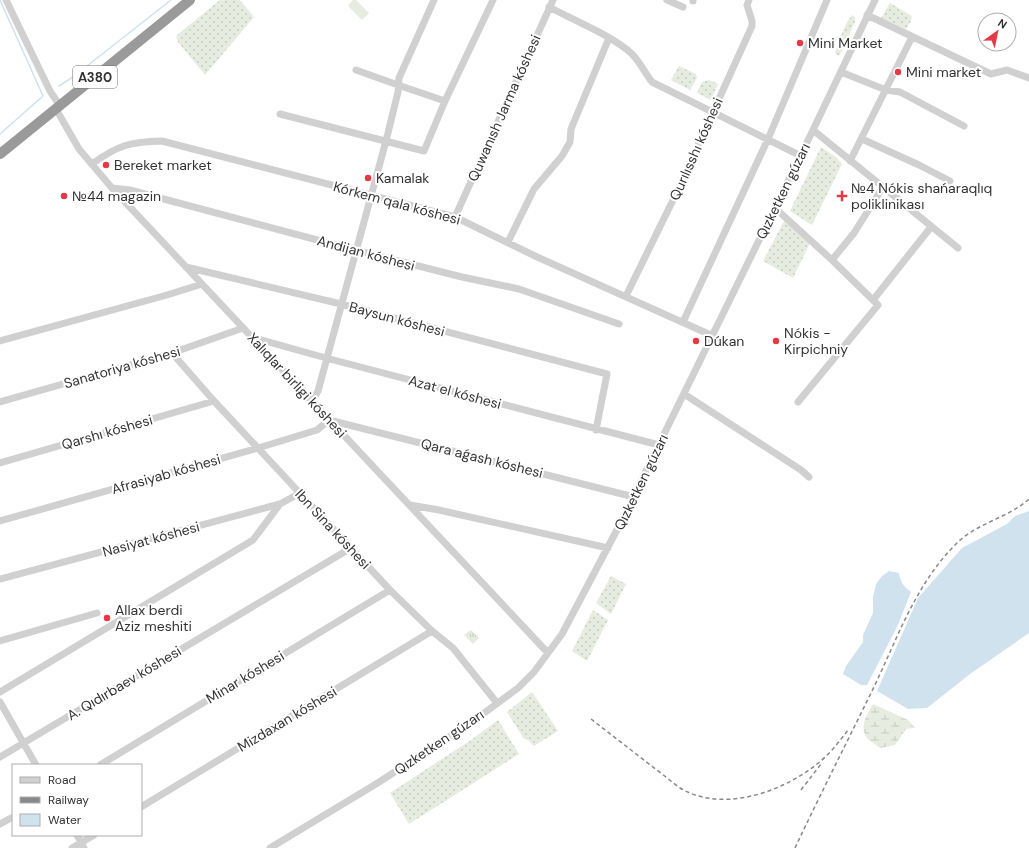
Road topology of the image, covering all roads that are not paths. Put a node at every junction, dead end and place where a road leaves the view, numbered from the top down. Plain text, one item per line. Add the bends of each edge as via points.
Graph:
1 (6, 0) edge
2 (190, 0) edge
3 (434, 0) edge
4 (493, 0) edge
5 (552, 0) edge
6 (667, 0) edge
7 (749, 0) edge
8 (827, 0) edge
9 (875, 0) edge
10 (549, 7) junction
11 (683, 7) dead end
12 (867, 15) junction
13 (912, 37) junction
14 (609, 38) junction
15 (356, 70) dead end
16 (841, 72) junction
17 (1029, 78) edge
18 (398, 85) junction
19 (886, 90) junction
20 (446, 100) junction
21 (58, 107) junction
22 (712, 112) junction
23 (280, 114) dead end
24 (964, 126) dead end
25 (813, 130) junction
26 (768, 139) junction
27 (862, 139) junction
28 (386, 141) junction
29 (0, 154) edge
30 (801, 156) junction
31 (850, 161) junction
32 (92, 164) junction
33 (950, 181) dead end
34 (883, 187) junction
35 (112, 188) junction
36 (371, 196) junction
37 (775, 208) junction
38 (456, 217) junction
39 (931, 227) junction
40 (508, 242) junction
41 (958, 248) dead end
42 (355, 250) junction
43 (832, 260) junction
44 (186, 267) junction
45 (202, 284) junction
46 (626, 296) junction
47 (876, 303) junction
48 (341, 304) junction
49 (683, 322) junction
50 (619, 324) dead end
51 (243, 328) junction
52 (251, 336) junction
53 (713, 336) junction
54 (0, 341) edge
55 (172, 353) junction
56 (326, 358) junction
57 (684, 394) junction
58 (214, 401) junction
59 (0, 402) edge
60 (312, 402) junction
61 (798, 402) dead end
62 (329, 420) junction
63 (596, 430) junction
64 (659, 445) junction
65 (258, 448) junction
66 (0, 463) edge
67 (809, 477) dead end
68 (300, 493) junction
69 (634, 497) junction
70 (280, 504) junction
71 (410, 505) junction
72 (0, 521) edge
73 (351, 548) junction
74 (608, 548) junction
75 (0, 579) edge
76 (390, 590) junction
77 (97, 613) dead end
78 (432, 631) junction
79 (0, 641) edge
80 (548, 653) junction
81 (0, 692) edge
82 (0, 702) edge
83 (496, 703) junction
84 (24, 743) junction
85 (0, 757) edge
86 (35, 764) edge
87 (102, 764) edge
88 (142, 806) edge
89 (12, 818) edge
90 (0, 824) edge
91 (78, 836) edge
92 (93, 836) edge
93 (83, 845) edge
94 (72, 848) edge
95 (270, 848) edge

1 - 21 street, Xalıqlar birligi kóshesi
2 - 21 highway, A380
3 - 18 street
4 - 20 street
5 - 10 street, Quwanısh Jarma kóshesi
6 - 11 street
7 - 22 street, Qurılısshı kóshesi via 747,6 752,26
8 - 26 street
9 - 12 street, Qızketken gúzarı
10 - 14 street
10 - 38 street, Quwanısh Jarma kóshesi
12 - 13 street
12 - 16 street, Qızketken gúzarı
13 - 17 street via 991,74 1007,70
13 - 19 street
14 - 22 street via 634,56 652,82
14 - 40 street via 571,129 570,142 562,156 534,189
15 - 18 street
16 - 19 street
16 - 25 street, Qızketken gúzarı
18 - 20 street
18 - 28 street
19 - 24 street via 900,92
19 - 27 street
20 - 28 street via 424,151
21 - 29 highway, A380
21 - 32 street, Xalıqlar birligi kóshesi via 79,149
22 - 26 street
22 - 46 street, Qurılısshı kóshesi
23 - 28 street
25 - 30 street, Qızketken gúzarı
25 - 31 street
26 - 30 street
26 - 49 street
27 - 31 street
27 - 33 street
28 - 36 street
30 - 37 street, Qızketken gúzarı
31 - 34 street
32 - 35 street, Xalıqlar birligi kóshesi
32 - 36 street, Kórkem qala kóshesi via 123,146 162,141
34 - 39 street
34 - 43 street via 854,233
35 - 42 street, Andijan kóshesi via 130,190
35 - 44 street, Xalıqlar birligi kóshesi
36 - 38 street, Kórkem qala kóshesi
36 - 42 street
37 - 43 street
37 - 53 street, Qızketken gúzarı
38 - 40 street, Kórkem qala kóshesi
39 - 41 street
39 - 47 street
40 - 46 street, Kórkem qala kóshesi
42 - 48 street
42 - 50 street, Andijan kóshesi via 519,289
43 - 47 street
44 - 45 street, Xalıqlar birligi kóshesi
44 - 48 street, Baysun kóshesi
45 - 51 street, Xalıqlar birligi kóshesi
45 - 54 street via 167,296
46 - 49 street, Kórkem qala kóshesi
47 - 61 street
48 - 56 street
48 - 63 street, Baysun kóshesi via 607,374
49 - 53 street, Kórkem qala kóshesi
51 - 52 street, Xalıqlar birligi kóshesi
51 - 55 street, Sanatoriya kóshesi
52 - 56 street, Azat el kóshesi
52 - 60 street, Xalıqlar birligi kóshesi
53 - 57 street, Qızketken gúzarı
55 - 58 street, Ibn Sina kóshesi
55 - 59 street, Sanatoriya kóshesi
56 - 60 street via 318,391
56 - 63 street, Azat el kóshesi
57 - 64 street, Qızketken gúzarı
57 - 67 street
58 - 65 street, Ibn Sina kóshesi
58 - 66 street, Qarshı kóshesi
60 - 62 street, Xalıqlar birligi kóshesi
62 - 65 street, Afrasiyab kóshesi via 317,430
62 - 69 street, Qara aǵash kóshesi
62 - 71 street, Xalıqlar birligi kóshesi
63 - 64 street, Azat el kóshesi
64 - 69 street, Qızketken gúzarı
65 - 68 street, Ibn Sina kóshesi
65 - 72 street, Afrasiyab kóshesi
68 - 70 street, Nasiyat kóshesi
68 - 73 street, Ibn Sina kóshesi
69 - 74 street, Qızketken gúzarı
70 - 75 street, Nasiyat kóshesi
70 - 81 street via 254,540
71 - 74 street
71 - 80 street, Xalıqlar birligi kóshesi
73 - 76 street, Ibn Sina kóshesi
73 - 84 street, A. Qıdırbaev kóshesi
74 - 80 street, Qızketken gúzarı via 562,634
76 - 78 street, Ibn Sina kóshesi
76 - 87 street, Minar kóshesi
77 - 79 street
78 - 83 street, Ibn Sina kóshesi via 453,648
78 - 88 street, Mizdaxan kóshesi
80 - 83 street, Qızketken gúzarı via 523,683
82 - 84 street
83 - 95 street, Qızketken gúzarı via 440,743
84 - 85 street, A. Qıdırbaev kóshesi
84 - 86 street
89 - 90 street
91 - 93 street
92 - 93 street
93 - 94 street

